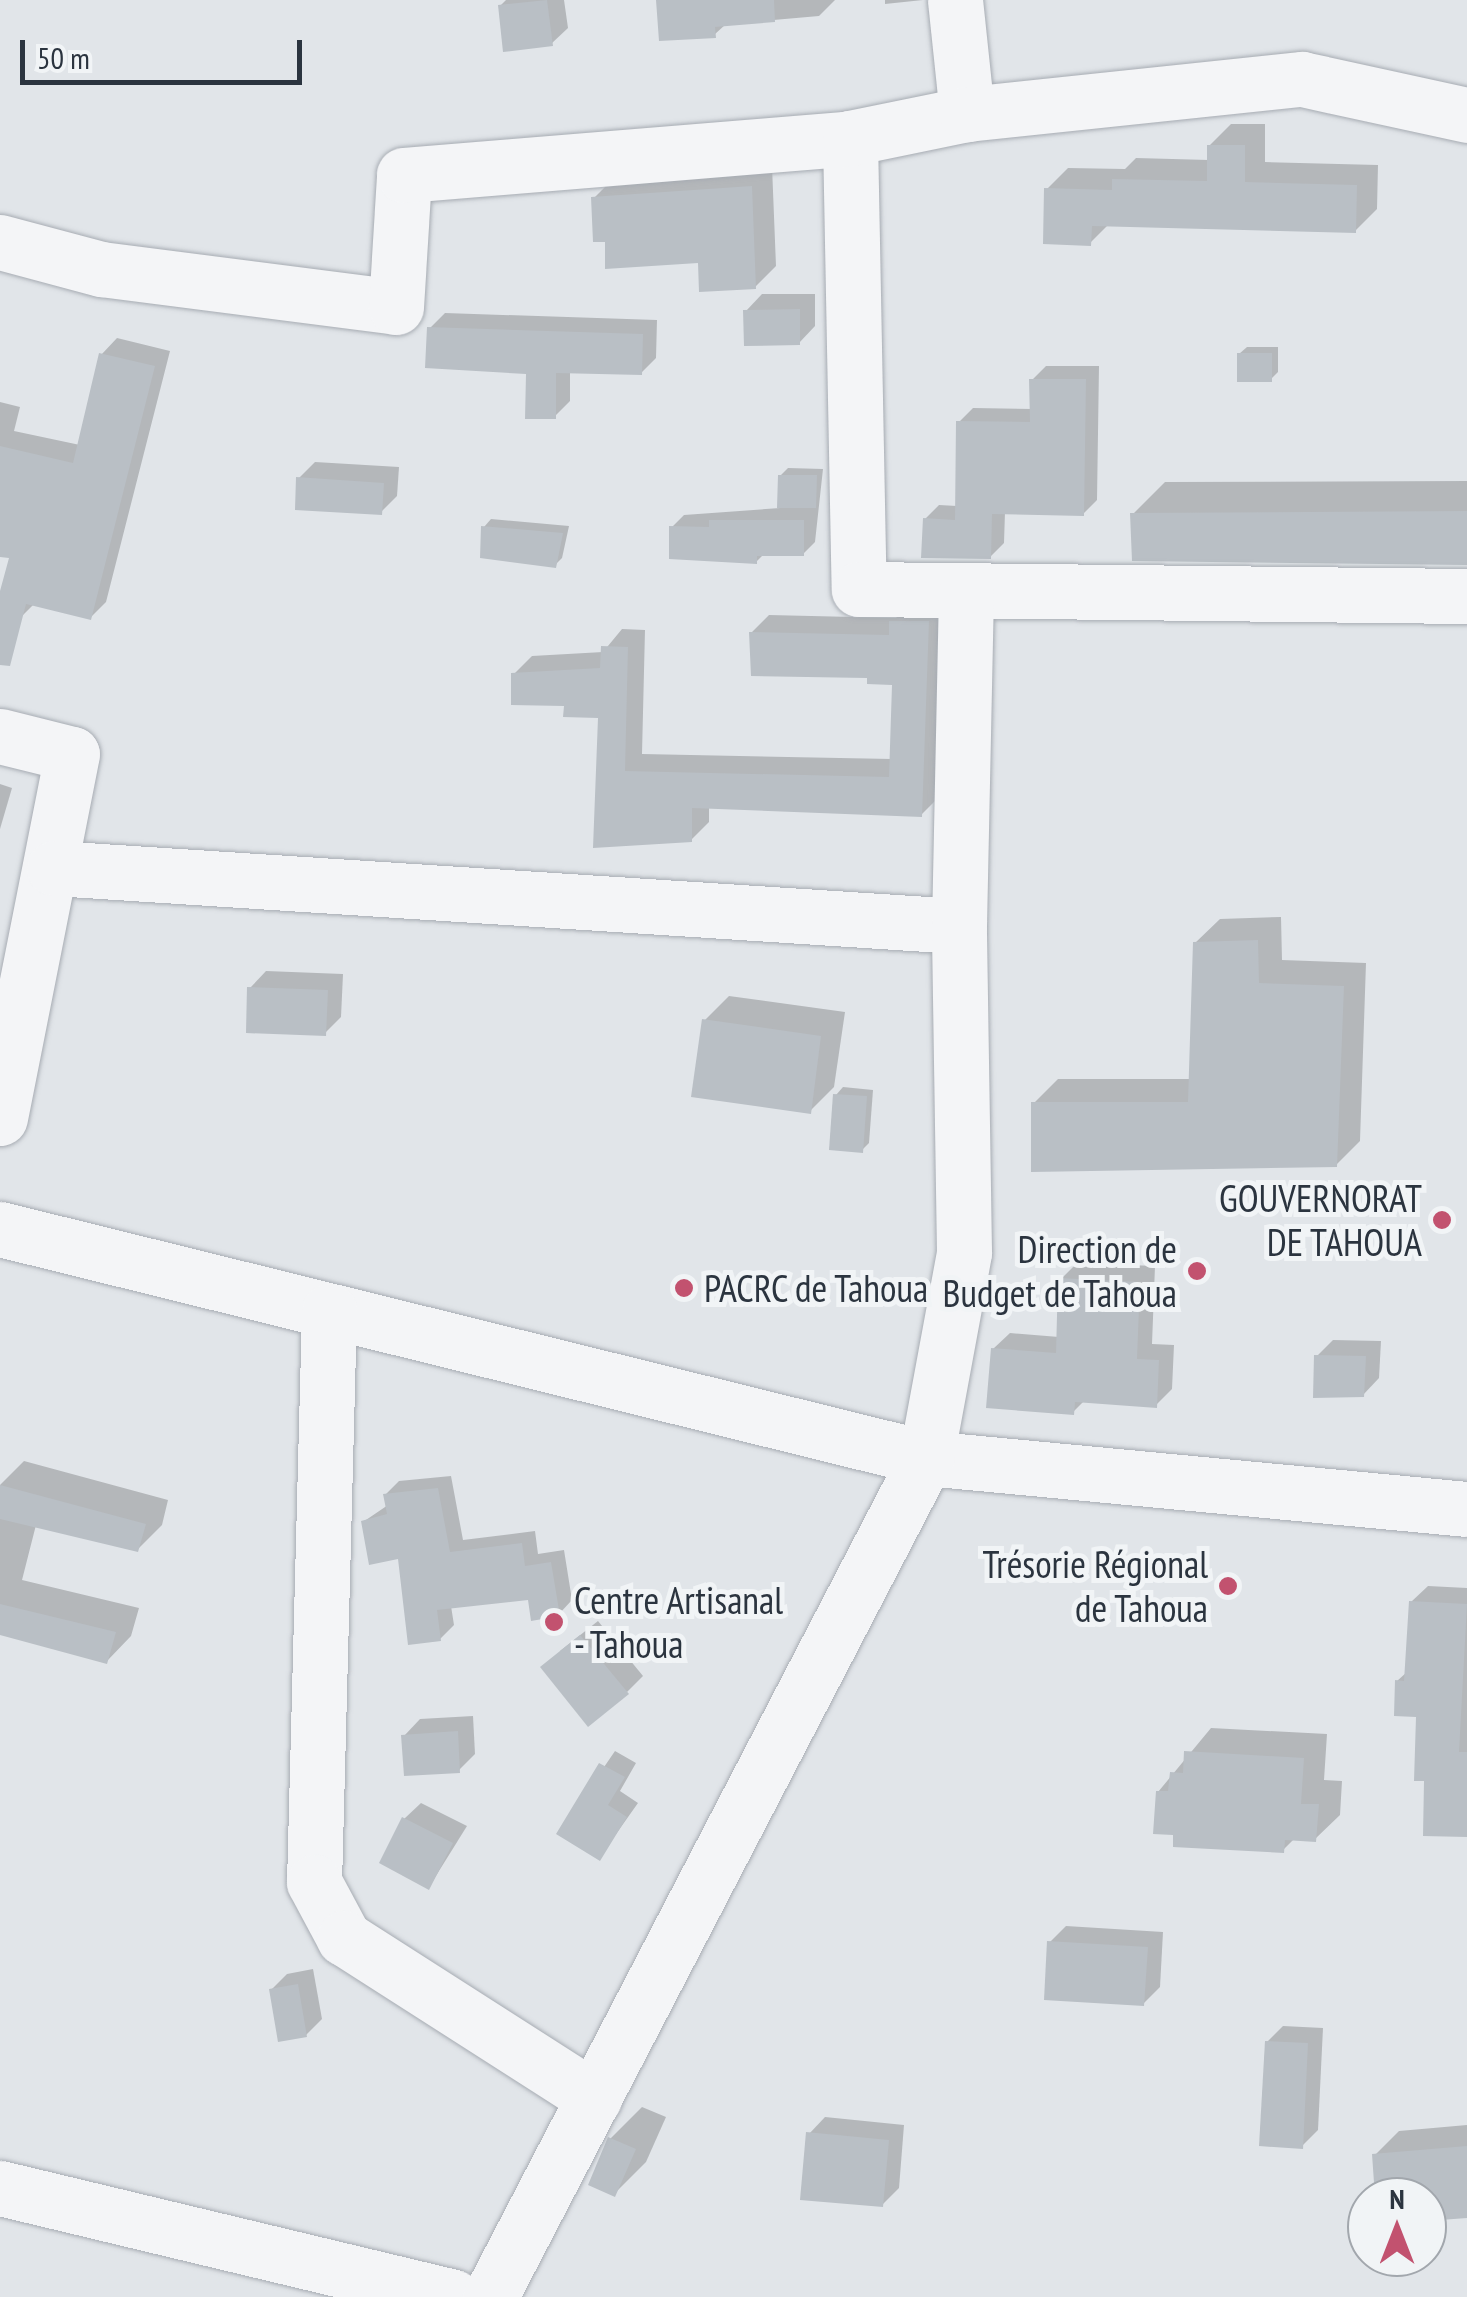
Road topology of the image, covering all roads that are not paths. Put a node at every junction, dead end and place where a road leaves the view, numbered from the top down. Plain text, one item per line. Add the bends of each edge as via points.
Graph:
1 (955, 0) edge
2 (968, 114) junction
3 (1467, 115) edge
4 (850, 138) junction
5 (0, 242) edge
6 (966, 593) junction
7 (1467, 596) edge
8 (0, 736) edge
9 (54, 868) junction
10 (959, 926) junction
11 (0, 1118) edge
12 (0, 1229) edge
13 (328, 1311) junction
14 (926, 1458) junction
15 (1467, 1509) edge
16 (594, 2098) junction
17 (0, 2188) edge
18 (453, 2297) edge
19 (490, 2297) edge

1 - 2 street
2 - 3 street via 1302,79
2 - 4 street
4 - 5 street via 404,174 396,307 101,268
4 - 6 street via 859,589
6 - 7 street
6 - 10 street
8 - 9 street via 72,754
9 - 10 street
9 - 11 street
10 - 14 street via 964,1252
12 - 13 street
13 - 14 street
13 - 16 street via 314,1882 344,1938
14 - 15 street
14 - 16 street
16 - 19 street
17 - 18 street

